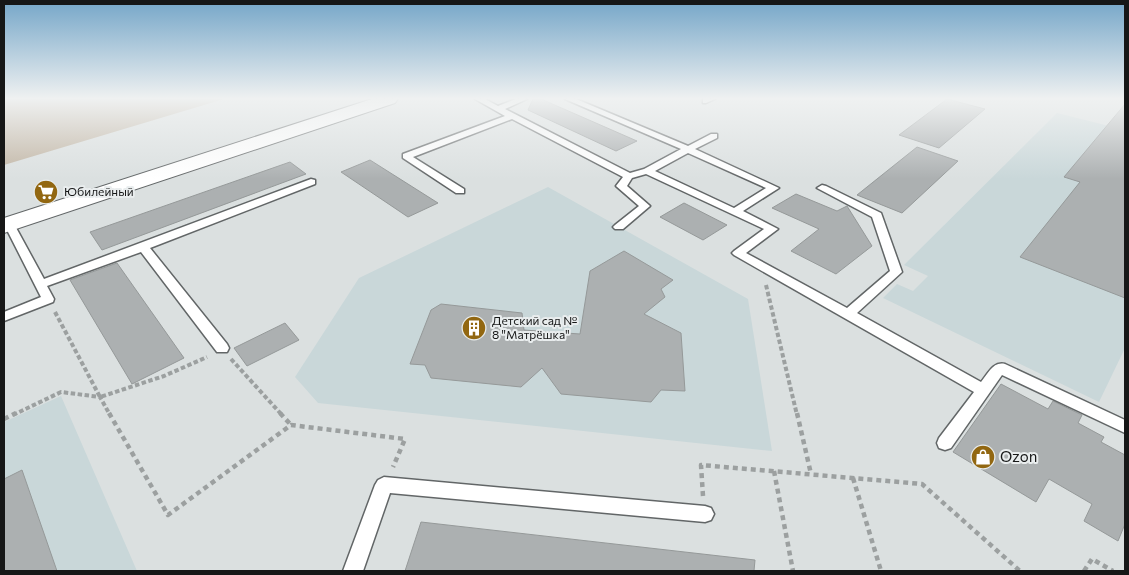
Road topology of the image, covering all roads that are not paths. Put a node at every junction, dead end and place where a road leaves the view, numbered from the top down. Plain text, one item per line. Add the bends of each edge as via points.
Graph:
1 (307, 126) edge
2 (486, 126) edge
3 (531, 126) edge
4 (633, 126) edge
5 (714, 136) dead end
6 (688, 149) junction
7 (647, 171) junction
8 (629, 176) junction
9 (312, 182) dead end
10 (822, 188) dead end
11 (460, 191) dead end
12 (736, 211) junction
13 (6, 225) edge
14 (619, 227) dead end
15 (143, 247) junction
16 (41, 284) junction
17 (848, 314) junction
18 (4, 317) edge
19 (222, 348) road end
20 (983, 390) junction
21 (1125, 428) edge
22 (945, 443) dead end
23 (704, 514) road end
24 (353, 571) edge

1 - 13 street
2 - 11 lane via 406,156
3 - 8 lane
4 - 6 lane
5 - 6 lane
6 - 7 lane
6 - 12 lane via 774,188
7 - 8 lane
7 - 12 lane
8 - 14 lane via 621,186 645,206
9 - 15 lane
10 - 17 lane via 877,215 896,272
12 - 17 lane via 772,229 738,253
13 - 16 lane
15 - 16 lane
15 - 19 lane
16 - 18 lane via 48,299
17 - 20 lane
20 - 21 lane via 1000,368
20 - 22 lane
23 - 24 lane via 384,485

